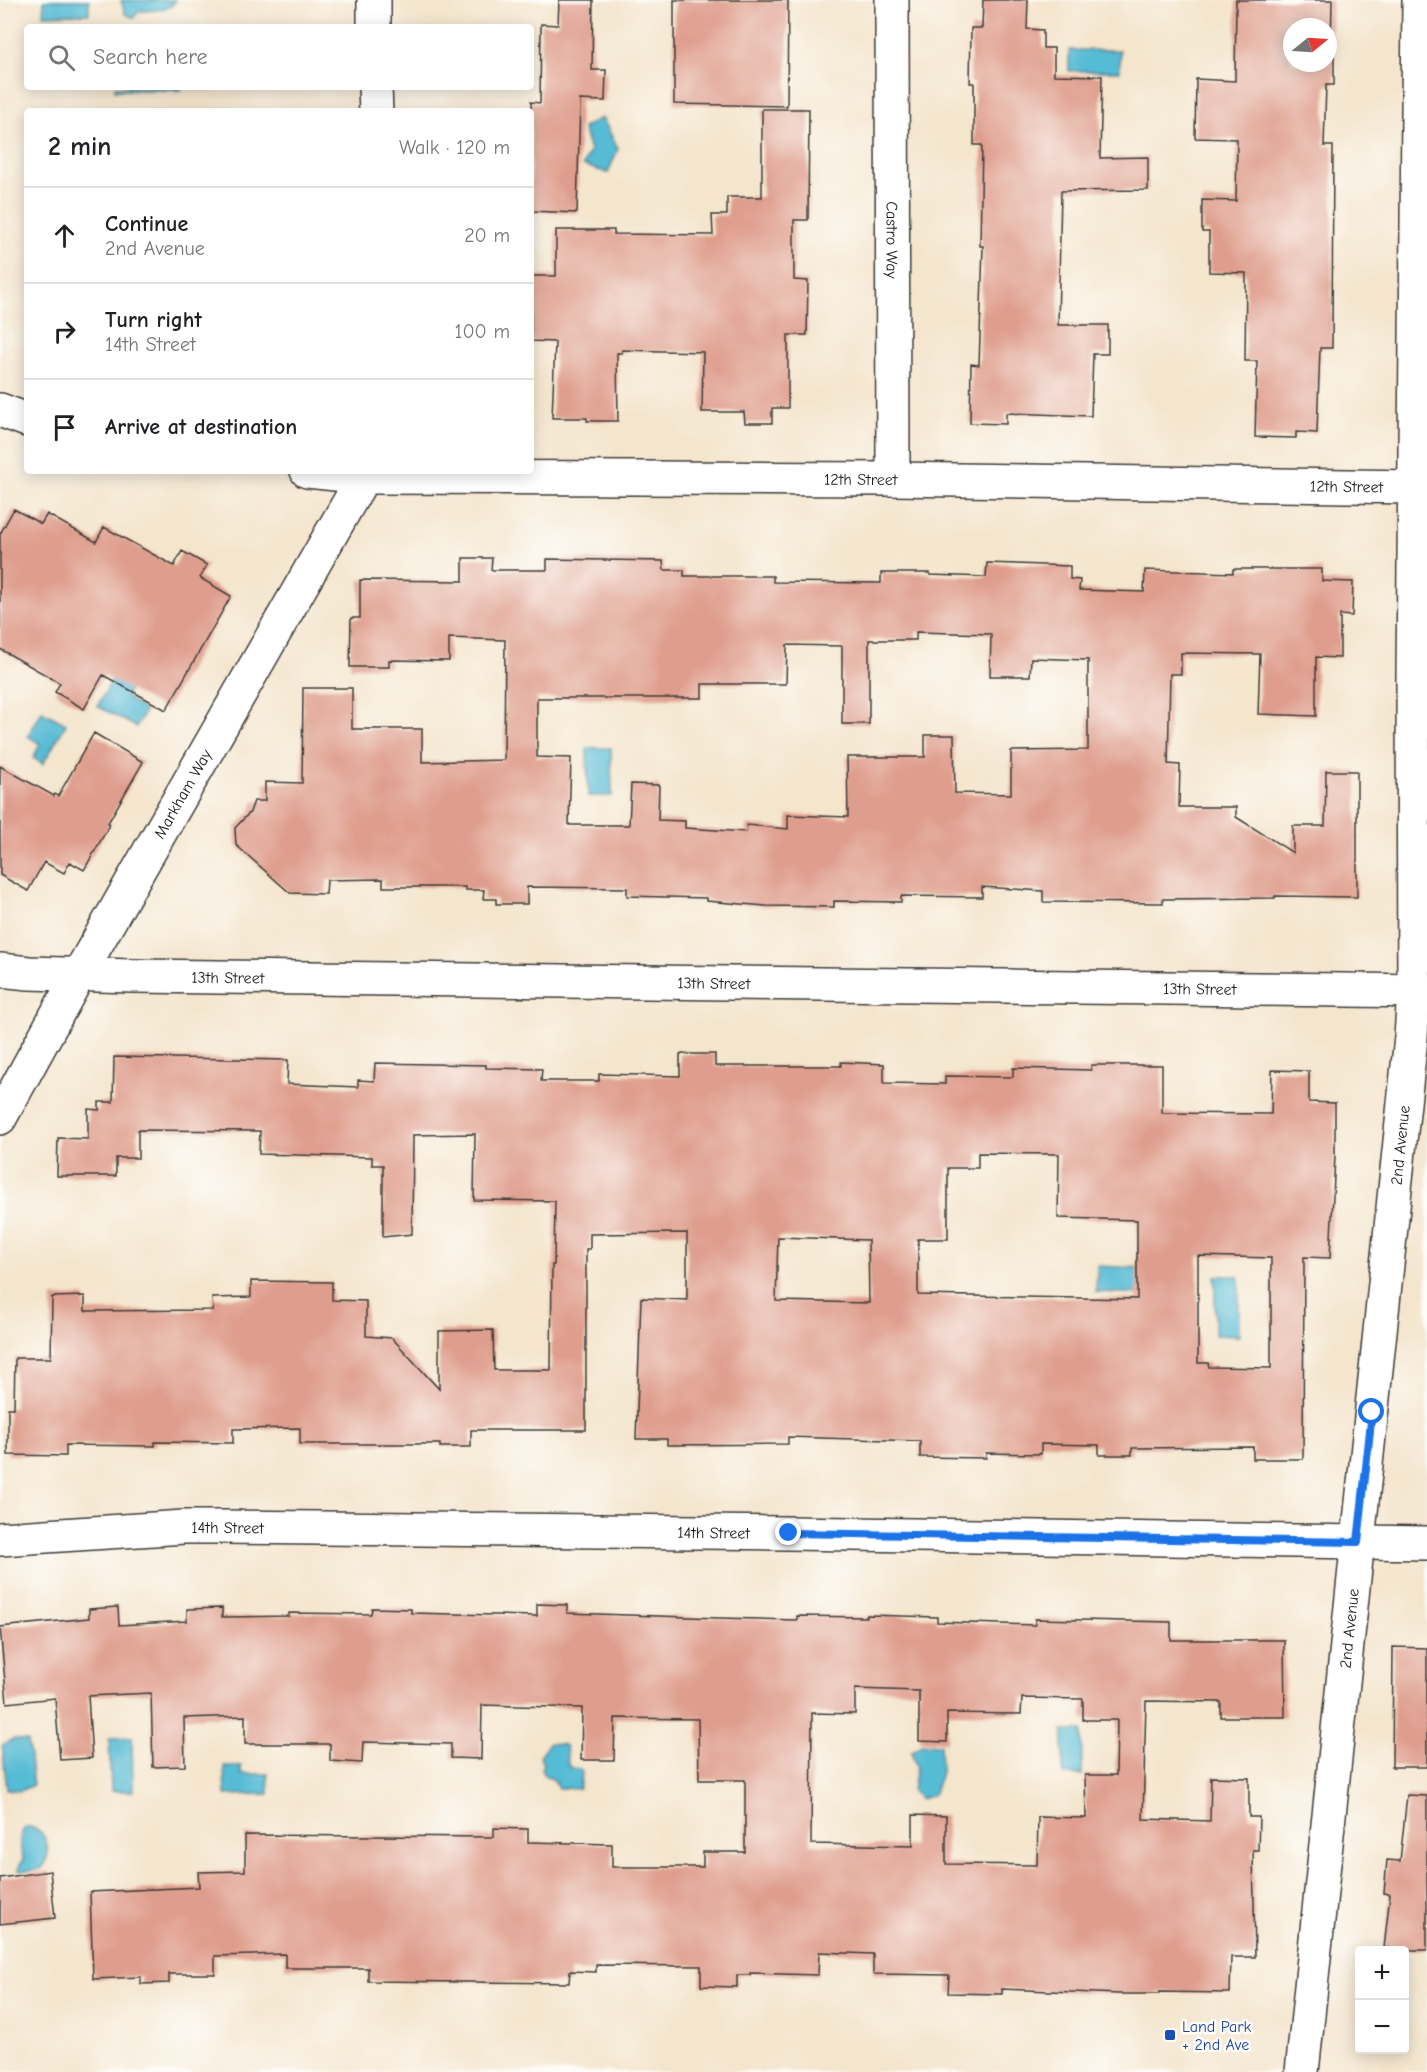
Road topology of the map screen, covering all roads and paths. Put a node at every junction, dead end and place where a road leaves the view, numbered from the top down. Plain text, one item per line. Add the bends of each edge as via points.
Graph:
1 (374, 0) edge
2 (892, 0) edge
3 (1419, 0) edge
4 (374, 24) edge
5 (375, 90) edge
6 (376, 108) edge
7 (0, 410) edge
8 (24, 419) edge
9 (365, 474) edge
10 (893, 479) junction
11 (1415, 487) junction
12 (0, 970) edge
13 (78, 976) junction
14 (1420, 991) edge
15 (0, 1118) edge
16 (0, 1539) edge
17 (1358, 1542) junction
18 (1427, 1543) edge
19 (1302, 2072) edge

1 - 4 street
2 - 10 street, Castro Way
3 - 11 street, 2nd Avenue
5 - 6 street
7 - 8 street
9 - 10 street, 12th Street
9 - 13 street, Markham Way
10 - 11 street, 12th Street
11 - 14 street, 2nd Avenue
12 - 13 street, 13th Street
13 - 14 street, 13th Street
13 - 15 street, Markham Way
14 - 17 street, 2nd Avenue via 1411,1037
16 - 17 street, 14th Street via 184,1527
17 - 18 street, 14th Street
17 - 19 street, 2nd Avenue

